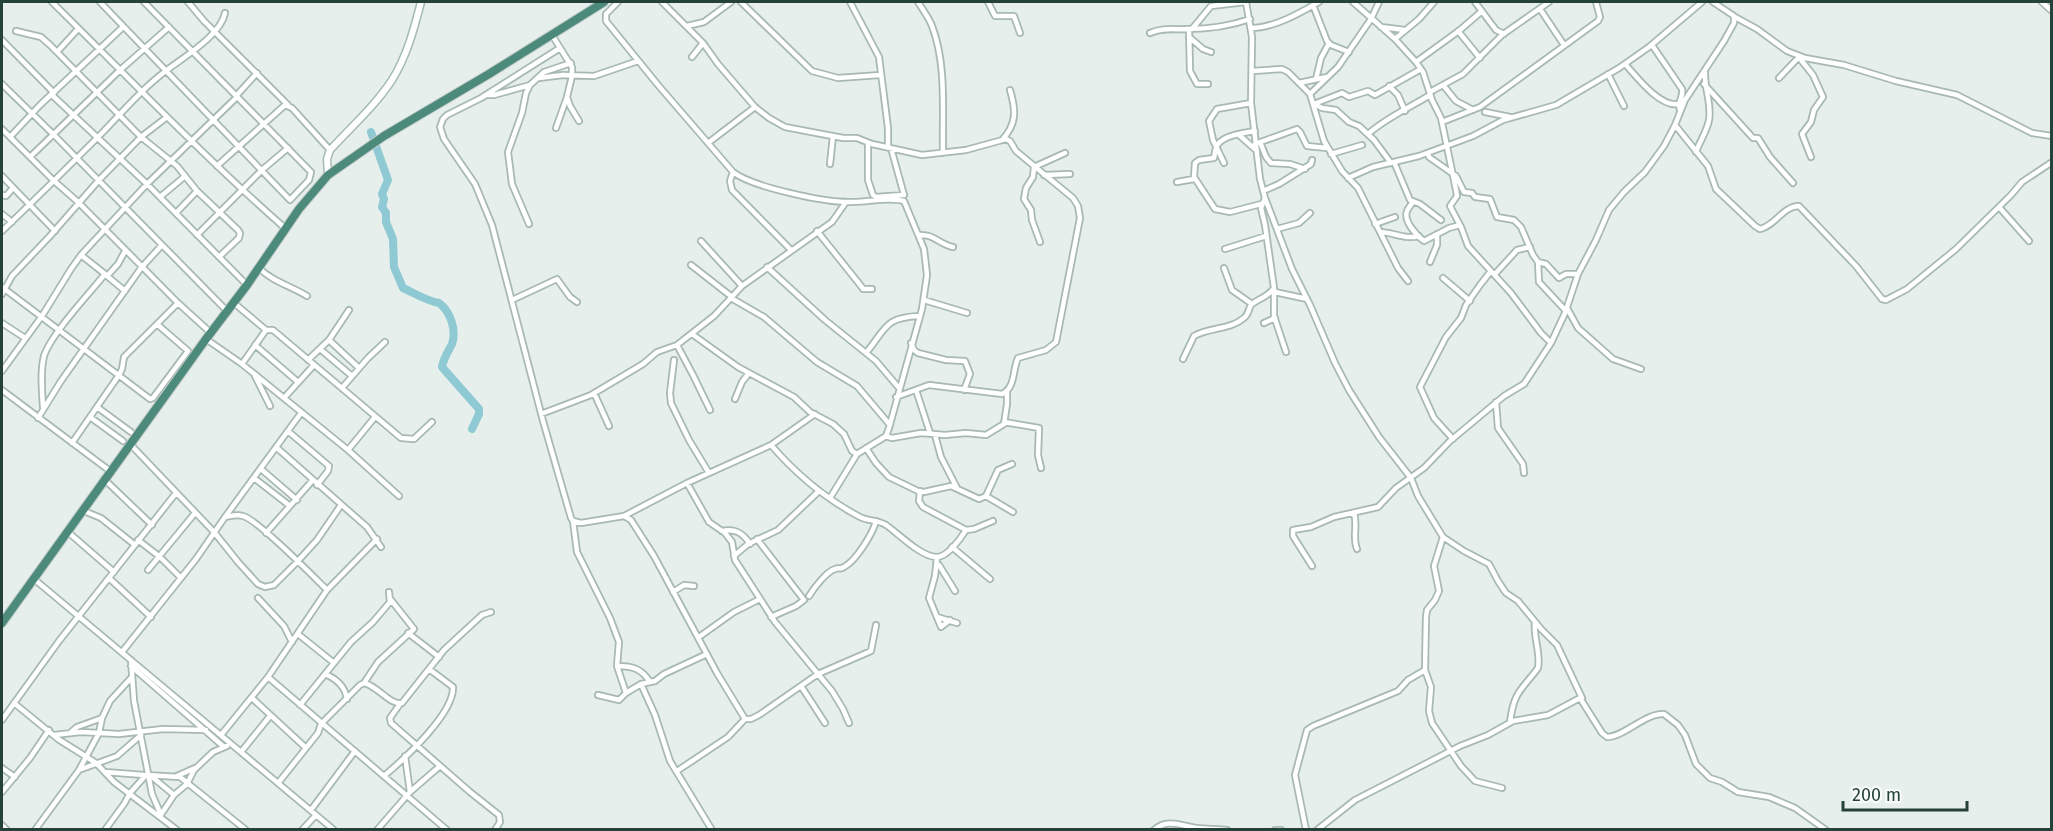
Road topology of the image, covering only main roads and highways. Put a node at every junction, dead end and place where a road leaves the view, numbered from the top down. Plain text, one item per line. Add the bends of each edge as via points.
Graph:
1 (421, 2) edge
2 (604, 2) edge
3 (328, 175) junction
4 (2, 623) edge

1 - 3 main road via 408,49 392,80 330,150
2 - 3 highway via 384,136
3 - 4 highway via 127,443 84,511

